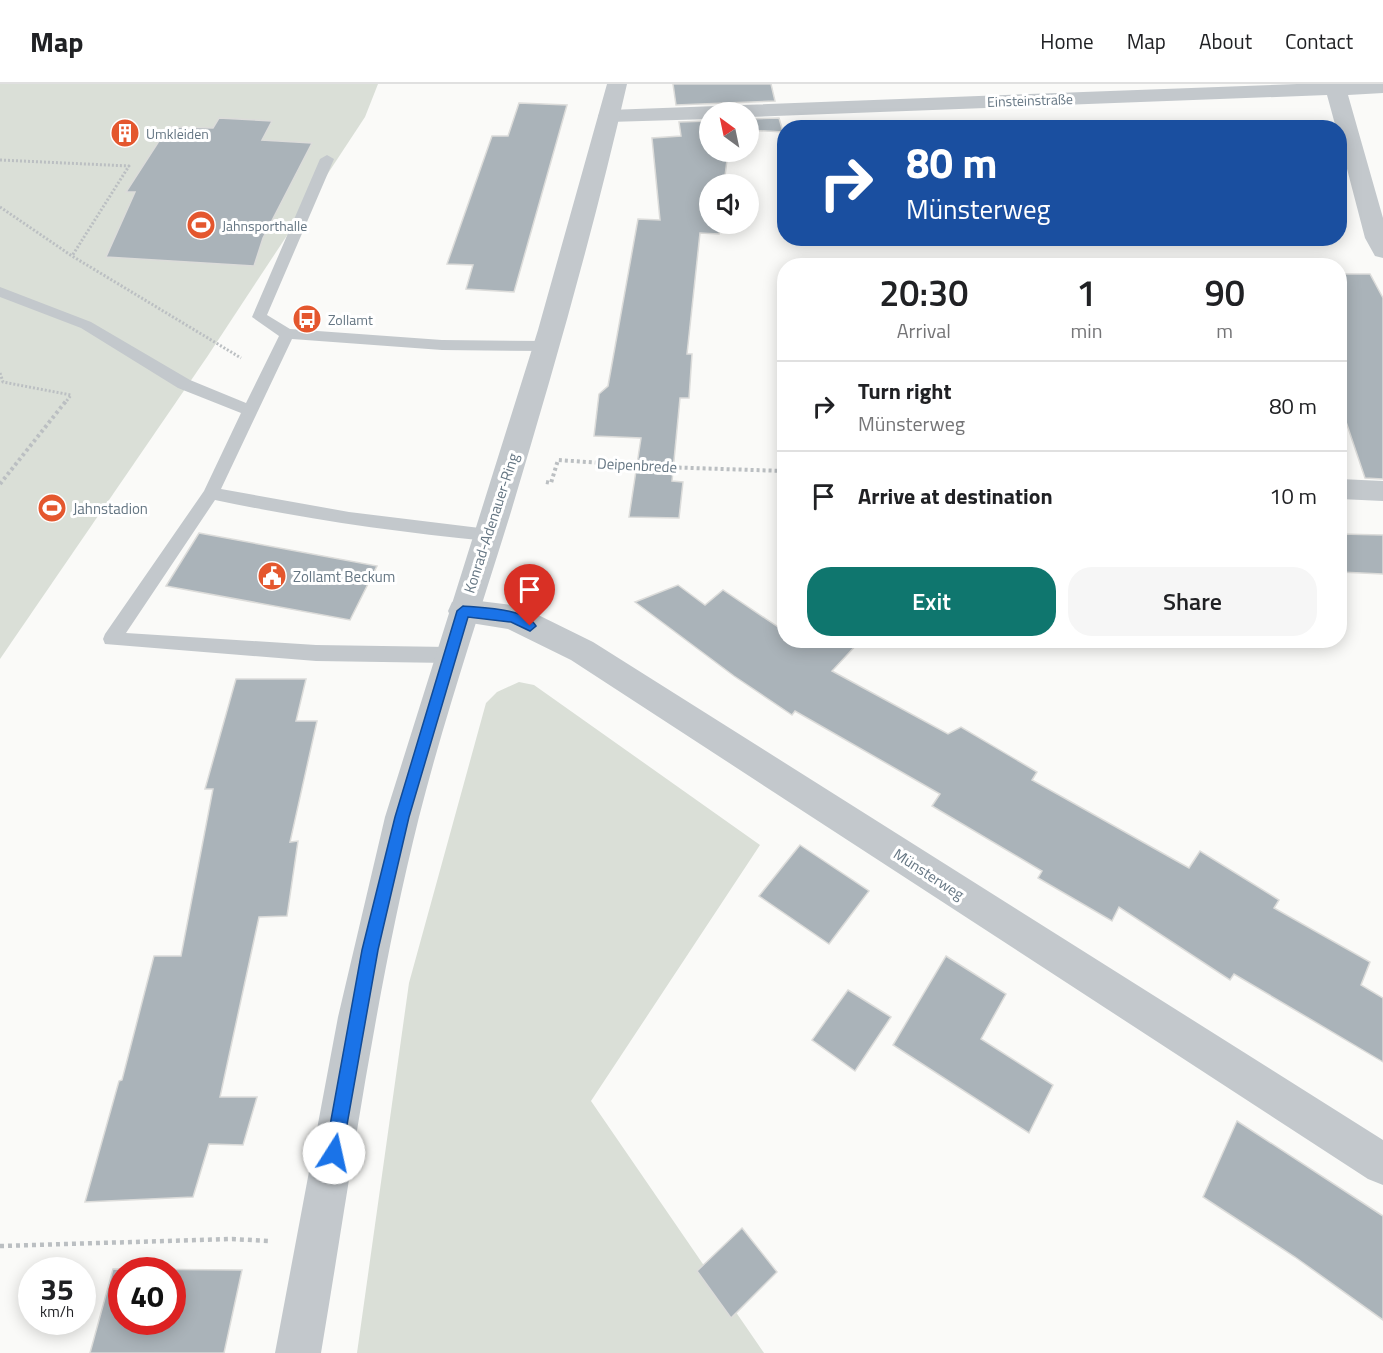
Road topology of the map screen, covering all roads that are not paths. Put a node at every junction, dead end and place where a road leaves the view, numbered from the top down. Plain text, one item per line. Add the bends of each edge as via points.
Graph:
1 (617, 84) edge
2 (1335, 87) junction
3 (1383, 87) edge
4 (759, 111) edge
5 (699, 113) edge
6 (609, 116) junction
7 (1344, 120) edge
8 (1347, 130) edge
9 (327, 159) dead end
10 (1383, 251) edge
11 (0, 292) edge
12 (287, 334) junction
13 (546, 346) junction
14 (250, 411) junction
15 (1347, 489) edge
16 (1383, 491) edge
17 (211, 493) junction
18 (488, 535) junction
19 (463, 611) junction
20 (449, 655) junction
21 (1383, 1164) edge
22 (298, 1353) edge

1 - 6 street, Konrad-Adenauer-Ring
2 - 3 street, Einsteinstraße
2 - 4 street, Einsteinstraße
2 - 7 street
5 - 6 street, Einsteinstraße
6 - 13 street, Konrad-Adenauer-Ring
8 - 10 street
9 - 12 lane via 258,317
11 - 14 lane via 86,325 184,384
12 - 13 lane via 441,345
12 - 14 lane
13 - 18 street, Konrad-Adenauer-Ring
14 - 17 lane
15 - 16 street
17 - 18 lane via 288,510
17 - 20 lane via 112,639 316,653
18 - 19 street, Konrad-Adenauer-Ring
19 - 20 street, Konrad-Adenauer-Ring
19 - 21 street, Münsterweg via 513,617 582,651
20 - 22 street, Konrad-Adenauer-Ring via 402,817 365,972

